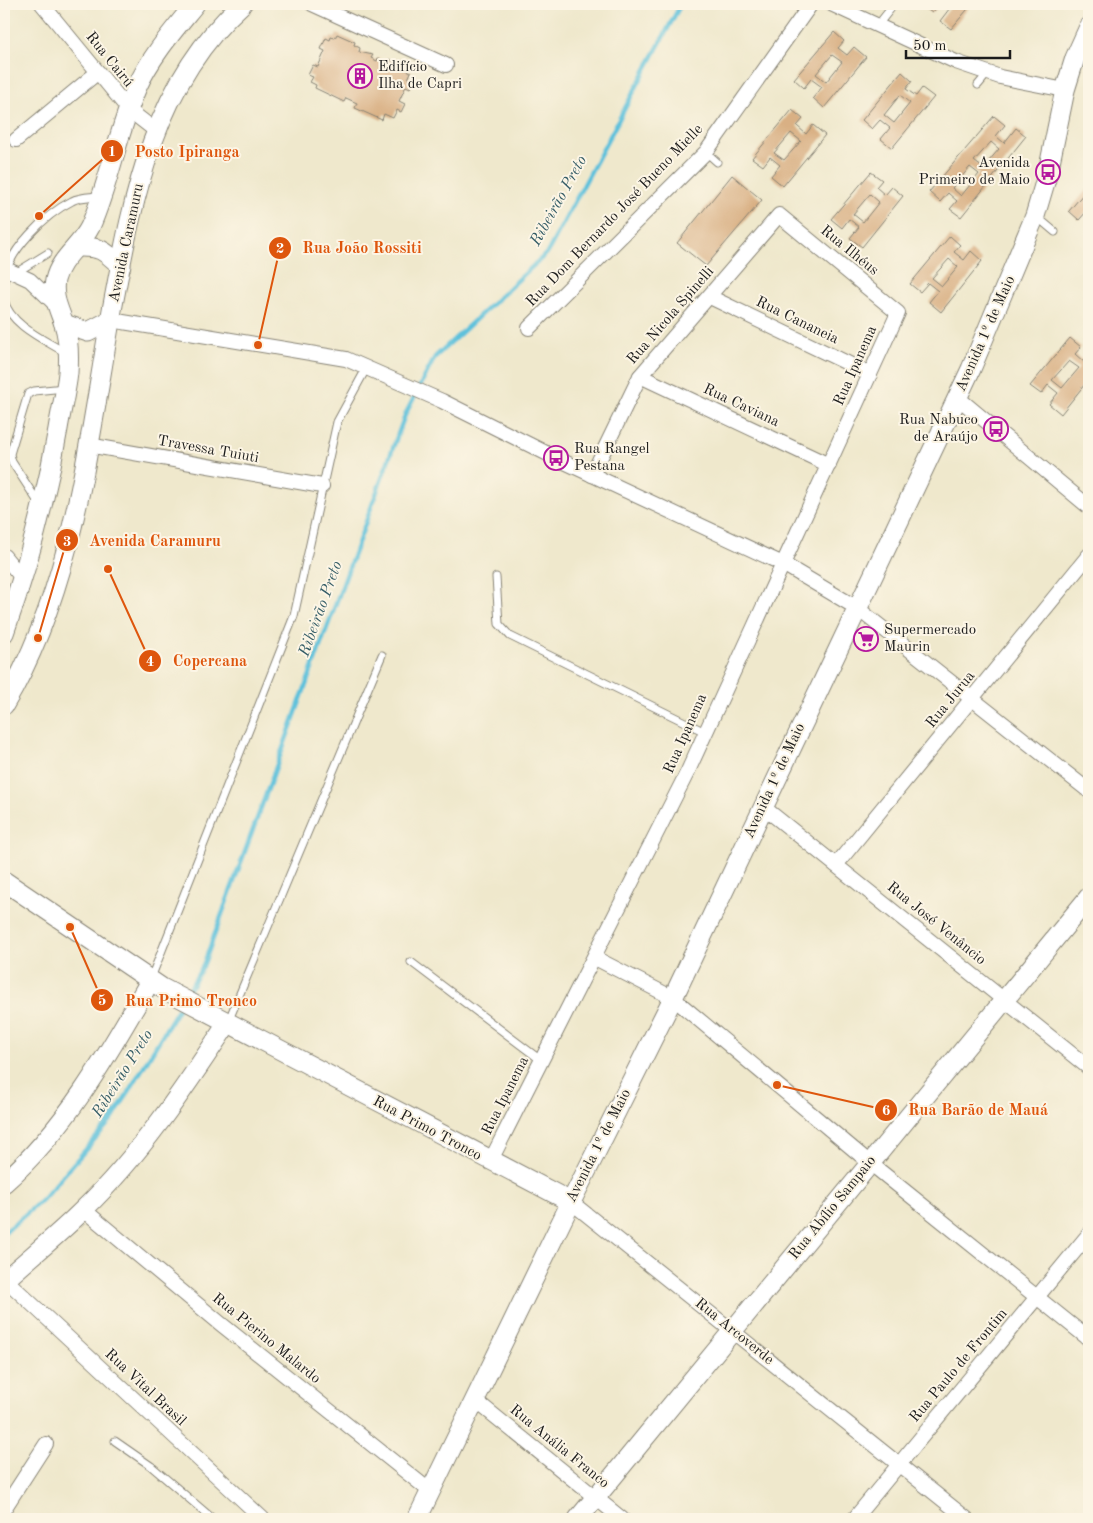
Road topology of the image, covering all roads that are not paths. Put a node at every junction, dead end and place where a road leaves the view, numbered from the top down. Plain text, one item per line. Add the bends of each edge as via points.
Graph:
1 (42, 4) edge
2 (195, 4) edge
3 (242, 4) edge
4 (312, 4) edge
5 (811, 4) edge
6 (831, 4) edge
7 (892, 7) dead end
8 (877, 26) junction
9 (1089, 27) edge
10 (446, 65) dead end
11 (98, 72) junction
12 (988, 72) junction
13 (978, 85) dead end
14 (1065, 90) junction
15 (129, 110) junction
16 (156, 131) junction
17 (16, 140) dead end
18 (706, 152) junction
19 (717, 162) dead end
20 (102, 195) junction
21 (779, 215) joint
22 (1035, 216) junction
23 (1055, 232) dead end
24 (76, 247) junction
25 (48, 253) dead end
26 (121, 266) junction
27 (7, 272) edge
28 (705, 294) junction
29 (4, 300) edge
30 (56, 305) junction
31 (898, 313) joint
32 (111, 320) junction
33 (64, 324) junction
34 (529, 328) dead end
35 (68, 354) junction
36 (367, 367) junction
37 (870, 374) junction
38 (640, 376) junction
39 (66, 388) junction
40 (957, 397) junction
41 (88, 445) junction
42 (829, 465) junction
43 (592, 475) junction
44 (322, 486) junction
45 (1089, 507) edge
46 (42, 508) junction
47 (1089, 555) edge
48 (4, 556) edge
49 (782, 564) junction
50 (496, 577) dead end
51 (23, 579) junction
52 (857, 608) junction
53 (4, 633) edge
54 (382, 656) dead end
55 (974, 698) junction
56 (4, 705) edge
57 (705, 732) junction
58 (1089, 790) edge
59 (762, 806) junction
60 (836, 865) junction
61 (4, 881) edge
62 (1089, 896) edge
63 (595, 958) junction
64 (411, 962) dead end
65 (156, 985) junction
66 (673, 998) junction
67 (1004, 999) junction
68 (227, 1024) junction
69 (542, 1061) junction
70 (1089, 1068) edge
71 (490, 1162) junction
72 (870, 1163) junction
73 (4, 1181) edge
74 (571, 1202) junction
75 (84, 1210) junction
76 (1089, 1234) edge
77 (5, 1280) edge
78 (1037, 1297) junction
79 (732, 1331) junction
80 (1089, 1339) edge
81 (475, 1400) junction
82 (116, 1441) dead end
83 (46, 1444) dead end
84 (899, 1464) junction
85 (430, 1491) junction
86 (595, 1498) junction
87 (4, 1509) edge
88 (213, 1519) edge
89 (263, 1519) edge
90 (417, 1519) edge
91 (578, 1519) edge
92 (622, 1519) edge
93 (854, 1519) edge
94 (967, 1519) edge

1 - 11 street, Rua Cairú
2 - 15 street via 147,68
3 - 16 street, Avenida Caramuru via 202,48 177,84
4 - 10 street
5 - 18 street, Rua Dom Bernardo José Bueno Mielle
6 - 8 street
7 - 8 lane
8 - 12 street via 956,62
9 - 14 street, Avenida 1º de Maio via 1074,58
11 - 15 street, Rua Cairú
11 - 17 street
12 - 13 lane
12 - 14 street
14 - 22 street, Avenida 1º de Maio
15 - 16 street, Rua Cairú
15 - 20 street
16 - 26 street, Avenida Caramuru via 133,207
18 - 19 lane
18 - 34 street, Rua Dom Bernardo José Bueno Mielle
20 - 24 street via 88,230
20 - 27 lane via 74,199 50,214 36,227
21 - 28 street, Rua Nicola Spinelli
21 - 31 street, Rua Ilhéus
22 - 23 lane
22 - 40 street, Avenida 1º de Maio via 995,316
24 - 26 street via 95,246
24 - 30 street via 59,268 55,282
25 - 27 lane
26 - 32 street, Avenida Caramuru
27 - 30 street via 30,280
28 - 37 street, Rua Cananeia
28 - 38 street, Rua Nicola Spinelli
29 - 35 lane via 6,310 14,319
30 - 33 street
31 - 37 street, Rua Ipanema
32 - 33 street via 88,332
32 - 36 street via 346,359
32 - 41 street, Avenida Caramuru
33 - 35 street
35 - 39 street
36 - 43 street
36 - 44 lane via 337,422
37 - 42 street, Rua Ipanema
38 - 42 street, Rua Caviana
38 - 43 street, Rua Nicola Spinelli
39 - 46 street
39 - 46 lane via 28,394 10,454
40 - 45 street
40 - 52 street, Avenida 1º de Maio
41 - 44 street, Travessa Tuiuti
41 - 56 street, Avenida Caramuru via 77,504 48,611 20,678
42 - 49 street, Rua Ipanema
43 - 49 street
44 - 65 lane via 294,616
46 - 51 street
47 - 55 street, Rua Jurua
48 - 51 street
49 - 52 street
49 - 57 street, Rua Ipanema
50 - 57 lane via 499,624 510,636
51 - 53 street
52 - 55 street
52 - 59 street, Avenida 1º de Maio
54 - 68 lane
55 - 58 street
55 - 60 street, Rua Jurua
57 - 63 street, Rua Ipanema
59 - 60 street, Rua José Venâncio
59 - 66 street, Avenida 1º de Maio
60 - 67 street, Rua José Venâncio
61 - 65 street, Rua Primo Tronco
62 - 67 street, Rua Abílio Sampaio
63 - 66 street
63 - 69 street, Rua Ipanema
64 - 69 lane
65 - 68 street, Rua Primo Tronco
65 - 73 street via 98,1073 52,1134 27,1162
66 - 72 street
66 - 74 street, Avenida 1º de Maio
67 - 70 street, Rua José Venâncio
67 - 72 street, Rua Abílio Sampaio
68 - 71 street, Rua Primo Tronco
68 - 75 street via 176,1102
69 - 71 street, Rua Ipanema
71 - 74 street, Rua Arcoverde
72 - 78 street
72 - 79 street, Rua Abílio Sampaio
74 - 79 street, Rua Arcoverde
74 - 81 street, Avenida 1º de Maio
75 - 77 street
75 - 85 street, Rua Pierino Malardo
76 - 78 street, Rua Paulo de Frontim
77 - 89 street, Rua Vital Brasil
78 - 80 street
78 - 84 street, Rua Paulo de Frontim
79 - 84 street, Rua Arcoverde
79 - 86 street, Rua Abílio Sampaio
81 - 85 street, Avenida 1º de Maio
81 - 86 street, Rua Anália Franco
82 - 88 lane
83 - 87 street
84 - 93 street, Rua Paulo de Frontim
84 - 94 street, Rua Arcoverde
85 - 90 street, Avenida 1º de Maio
86 - 91 street, Rua Abílio Sampaio
86 - 92 street, Rua Anália Franco

